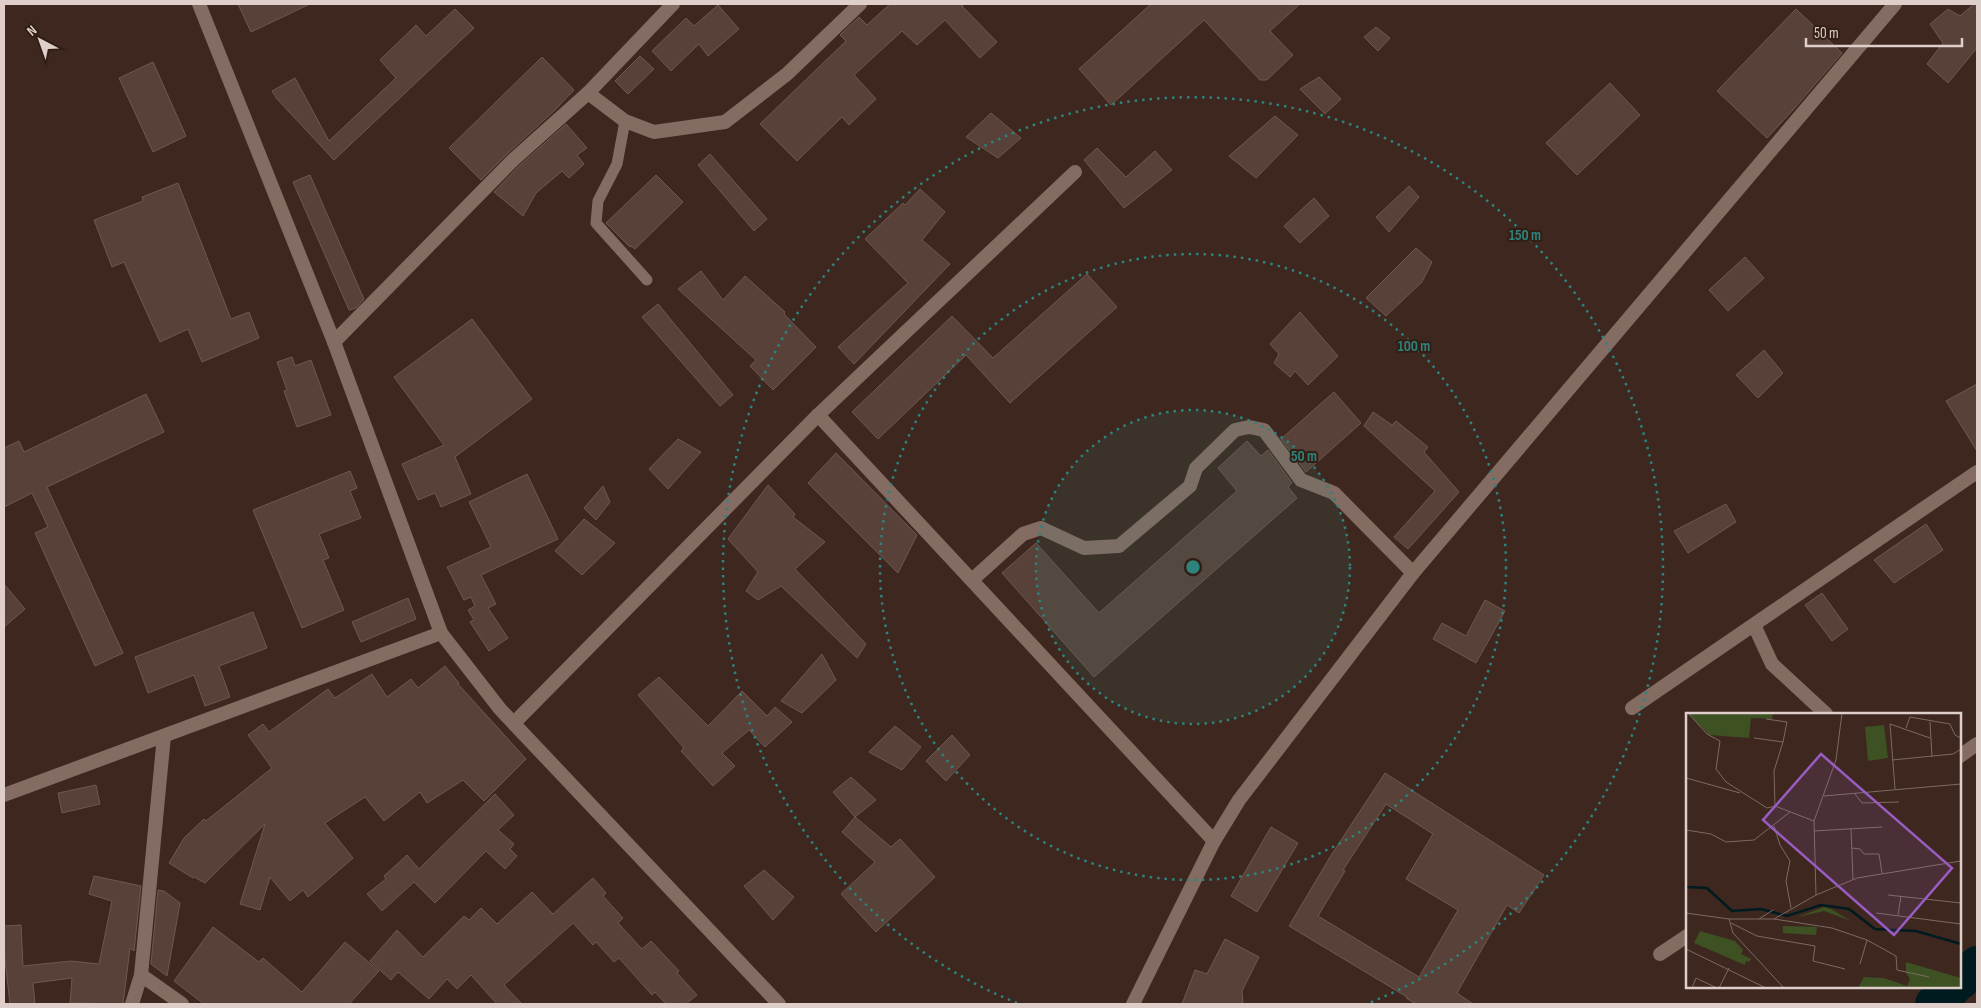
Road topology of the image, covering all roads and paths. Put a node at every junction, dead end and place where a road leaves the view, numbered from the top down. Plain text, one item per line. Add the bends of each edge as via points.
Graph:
1 (199, 4) edge
2 (673, 4) edge
3 (860, 4) edge
4 (1895, 4) edge
5 (588, 93) junction
6 (625, 121) junction
7 (1075, 172) dead end
8 (647, 280) dead end
9 (334, 342) junction
10 (818, 415) junction
11 (1977, 472) edge
12 (1413, 573) junction
13 (972, 580) junction
14 (1754, 625) junction
15 (441, 633) junction
16 (1632, 708) dead end
17 (1825, 713) edge
18 (514, 723) junction
19 (164, 736) junction
20 (1977, 744) edge
21 (1961, 755) edge
22 (4, 795) edge
23 (1214, 840) junction
24 (1686, 937) edge
25 (1660, 954) dead end
26 (141, 975) junction
27 (132, 1004) edge
28 (182, 1004) edge
29 (779, 1004) edge
30 (1133, 1004) edge

1 - 9 street
2 - 5 street
3 - 6 street via 787,74 725,122 654,132
4 - 12 street
5 - 6 street
5 - 9 street via 513,160
6 - 8 lane via 617,164 598,201 596,223
7 - 10 street
9 - 15 street
10 - 13 street
10 - 18 street
11 - 14 street
12 - 13 street via 1334,493 1301,480 1264,430 1249,427 1235,430 1196,468 1190,486 1119,546 1084,548 1041,528 1023,534
12 - 23 street via 1239,800
13 - 23 street
14 - 16 street
14 - 17 street via 1772,664
15 - 18 street
15 - 19 street
18 - 29 street
19 - 22 street
19 - 26 street
20 - 21 street
23 - 30 street
24 - 25 street
26 - 27 street
26 - 28 street

